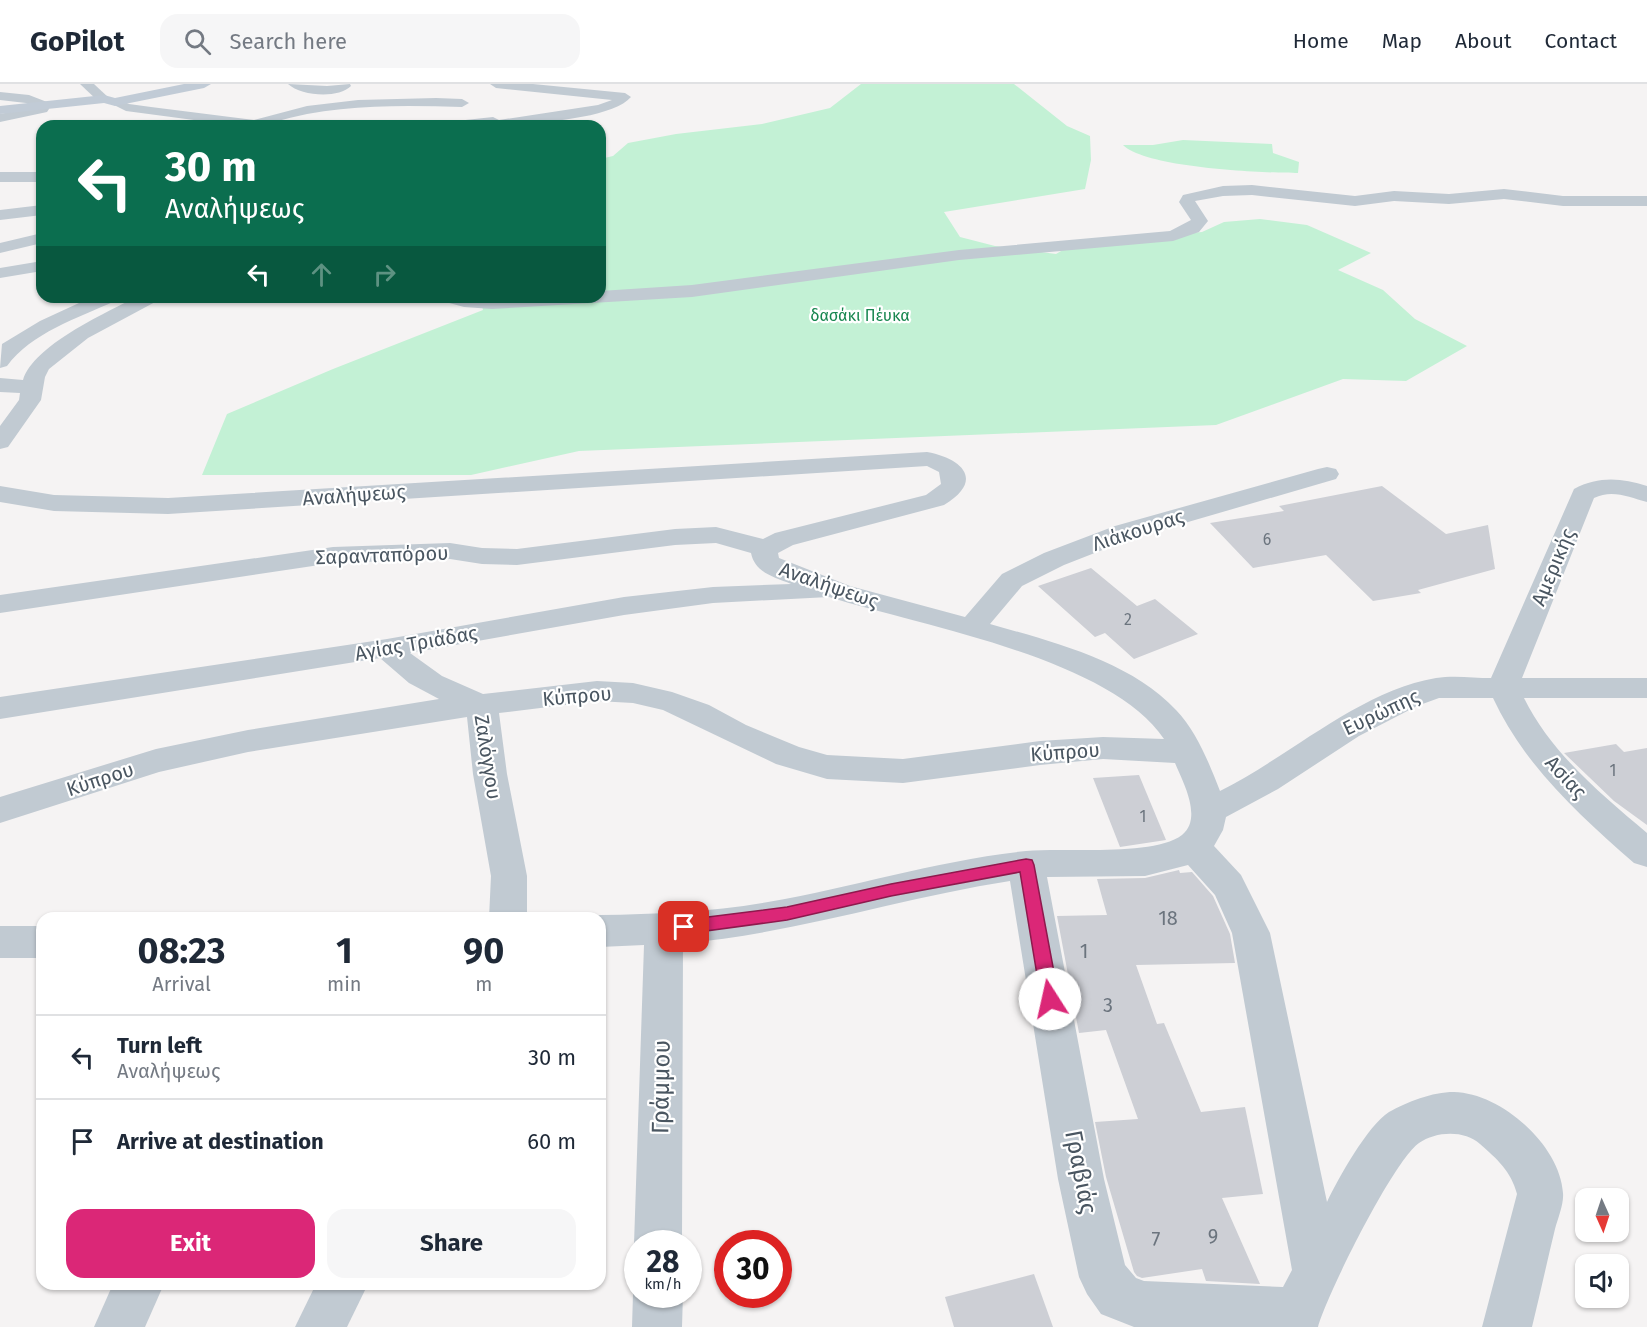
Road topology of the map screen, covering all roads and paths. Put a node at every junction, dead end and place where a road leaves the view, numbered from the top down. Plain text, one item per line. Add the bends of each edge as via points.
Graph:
1 (86, 84) edge
2 (204, 84) edge
3 (294, 84) edge
4 (514, 85) edge
5 (490, 86) edge
6 (344, 87) edge
7 (0, 96) edge
8 (465, 97) junction
9 (403, 101) junction
10 (115, 102) junction
11 (42, 105) junction
12 (314, 108) junction
13 (0, 110) edge
14 (0, 118) edge
15 (118, 120) edge
16 (237, 120) edge
17 (268, 120) edge
18 (492, 120) edge
19 (526, 120) edge
20 (0, 177) edge
21 (36, 177) edge
22 (1647, 201) edge
23 (36, 211) edge
24 (0, 215) edge
25 (36, 239) edge
26 (0, 248) edge
27 (36, 267) edge
28 (0, 273) edge
29 (606, 296) edge
30 (95, 303) edge
31 (139, 303) edge
32 (0, 362) edge
33 (0, 385) edge
34 (34, 387) junction
35 (0, 442) edge
36 (1327, 474) dead end
37 (1640, 491) edge
38 (0, 494) edge
39 (764, 549) junction
40 (834, 591) junction
41 (0, 604) edge
42 (971, 628) junction
43 (387, 648) junction
44 (1503, 687) junction
45 (1647, 688) edge
46 (483, 706) junction
47 (0, 708) edge
48 (1187, 752) junction
49 (0, 810) edge
50 (1200, 829) junction
51 (1647, 853) edge
52 (1026, 865) junction
53 (508, 912) edge
54 (664, 930) junction
55 (606, 931) edge
56 (0, 942) edge
57 (36, 942) edge
58 (658, 1230) edge
59 (136, 1290) edge
60 (340, 1290) edge
61 (1302, 1304) edge
62 (658, 1308) edge
63 (119, 1327) edge
64 (320, 1327) edge
65 (657, 1327) edge
66 (1508, 1327) edge

1 - 10 street
2 - 10 main road
3 - 6 street
4 - 5 street
4 - 19 street via 625,96 590,111
6 - 12 street
7 - 11 street via 29,99
8 - 9 street
8 - 9 street via 429,91
8 - 18 street
9 - 12 street
10 - 11 main road
10 - 15 street
10 - 16 street
11 - 13 main road
11 - 14 street via 35,112
12 - 17 street
20 - 21 street
22 - 29 street via 1563,201 1504,194 1355,201 1252,190 1223,191 1189,198 1200,221 1173,236 959,255 692,291
23 - 24 street
25 - 26 street
27 - 28 street
30 - 32 street via 9,348
31 - 34 street via 65,344 40,366
33 - 34 street
34 - 35 street via 30,400
36 - 42 street, Λιάκουρας via 1124,532 1054,559 1012,580
37 - 44 street, Αμερικής via 1612,485 1595,487 1583,494
38 - 39 street, Αναλήψεως via 54,503 168,506 927,459 951,469 950,491 935,500 784,539
39 - 40 street, Αναλήψεως via 768,564
39 - 41 street, Σαρανταπόρου via 716,535 517,558 450,551 333,555
40 - 42 street, Αναλήψεως
40 - 43 street, Αγίας Τριάδας via 713,595 624,606
42 - 48 street, Αναλήψεως via 1073,661 1148,700 1177,732
43 - 46 street, Ζαλόγγου via 405,668 423,679
43 - 47 street, Αγίας Τριάδας
44 - 45 street, Ευρώπης
44 - 50 street, Ευρώπης via 1437,688 1377,710 1244,795
44 - 51 street, Ασίας via 1514,714 1539,748 1607,819
46 - 48 street, Κύπρου via 597,691 633,693 672,702 788,756 827,767 871,770 903,771 1103,748
46 - 49 street, Κύπρου via 428,711 202,751 156,761
46 - 53 street, Ζαλόγγου via 489,774 509,876
48 - 50 street, Αναλήψεως
50 - 52 street via 1170,857 1151,861
50 - 61 street via 1211,862 1239,902 1251,933
52 - 54 street via 787,914
52 - 61 street, Γραβιάς via 1081,1179 1104,1277 1119,1296 1144,1306
54 - 55 street
54 - 58 street, Γράμμου
56 - 57 street
59 - 63 street
60 - 64 street
61 - 66 street via 1352,1201 1390,1140 1403,1128 1424,1118 1454,1113 1484,1119 1520,1150 1534,1172 1540,1194
62 - 65 street

